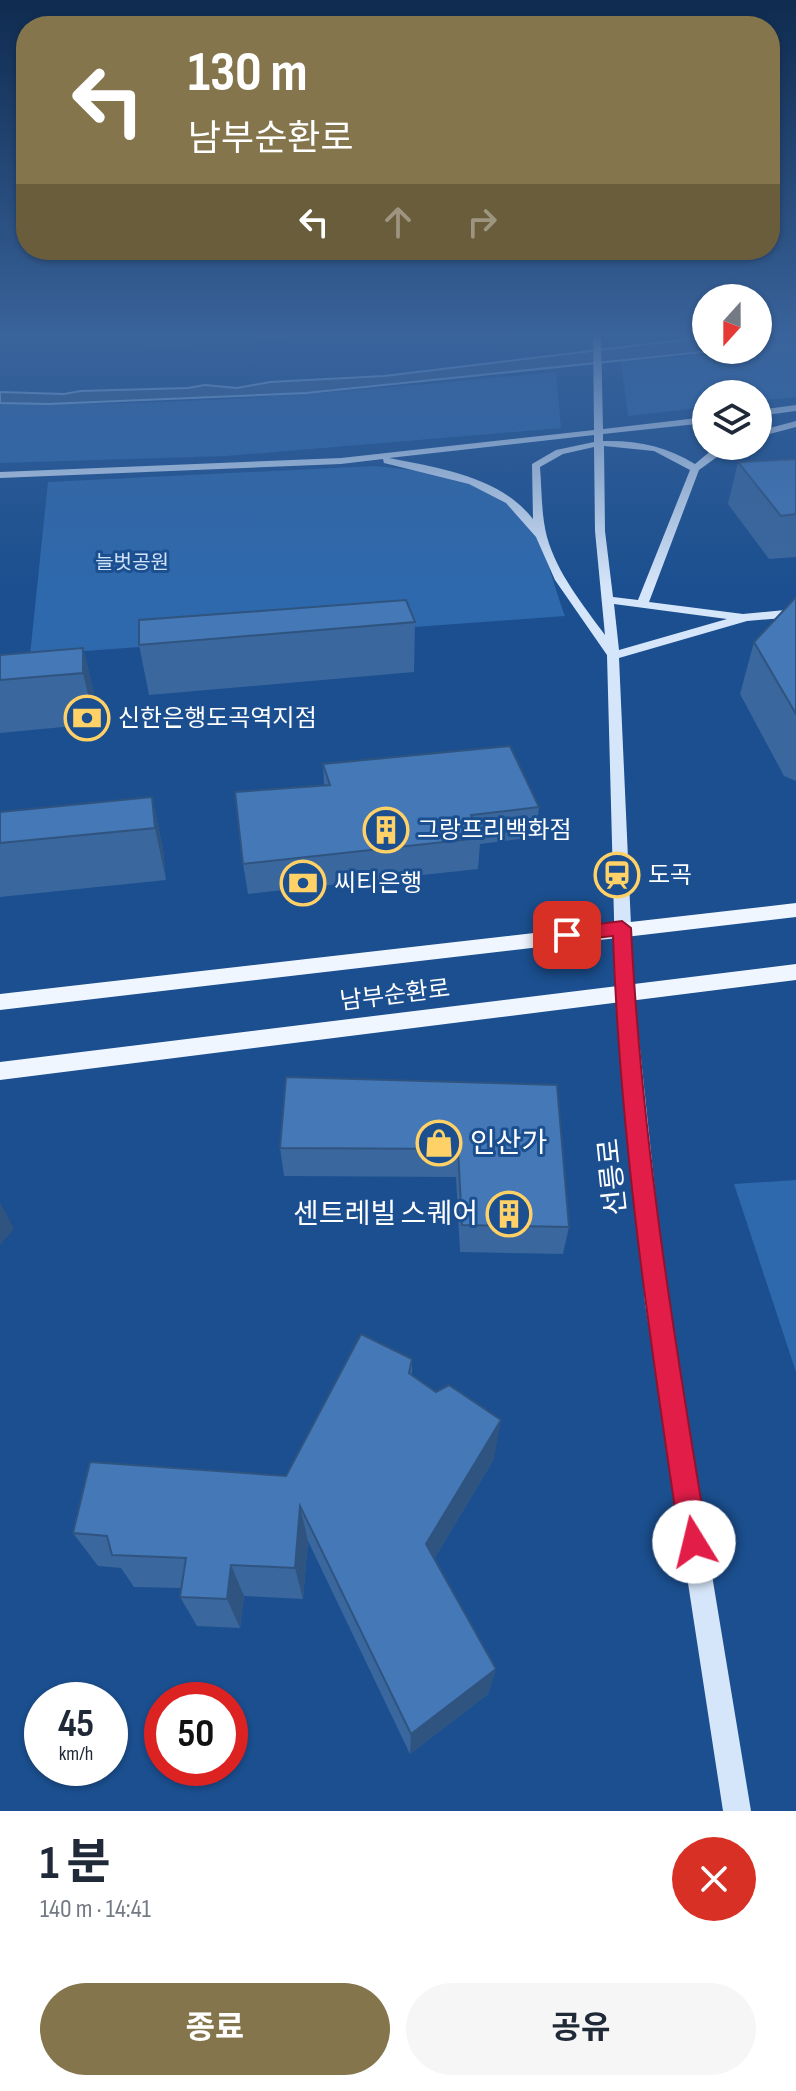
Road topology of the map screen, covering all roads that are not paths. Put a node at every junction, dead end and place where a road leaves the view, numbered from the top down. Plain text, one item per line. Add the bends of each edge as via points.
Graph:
1 (598, 418) edge
2 (692, 422) edge
3 (796, 424) edge
4 (772, 430) edge
5 (370, 458) junction
6 (706, 460) edge
7 (695, 469) junction
8 (0, 475) edge
9 (541, 536) junction
10 (607, 600) junction
11 (643, 603) junction
12 (796, 613) edge
13 (746, 617) junction
14 (613, 656) junction
15 (796, 910) edge
16 (622, 928) junction
17 (796, 972) edge
18 (625, 992) junction
19 (0, 1002) edge
20 (0, 1071) edge
21 (737, 1811) edge

1 - 10 street, 선릉로
2 - 5 street
3 - 4 street
5 - 8 street
5 - 9 street via 494,489 517,505
6 - 7 street
7 - 9 street via 674,455 622,444 545,457 535,466
7 - 11 street
9 - 14 street
10 - 11 street
10 - 14 street, 선릉로
11 - 13 street
12 - 13 street
13 - 14 street
14 - 16 street, 선릉로
15 - 16 main road, 남부순환로
16 - 18 street, 선릉로
16 - 19 main road, 남부순환로
17 - 18 main road, 남부순환로
18 - 20 main road, 남부순환로
18 - 21 street, 선릉로 via 656,1303

